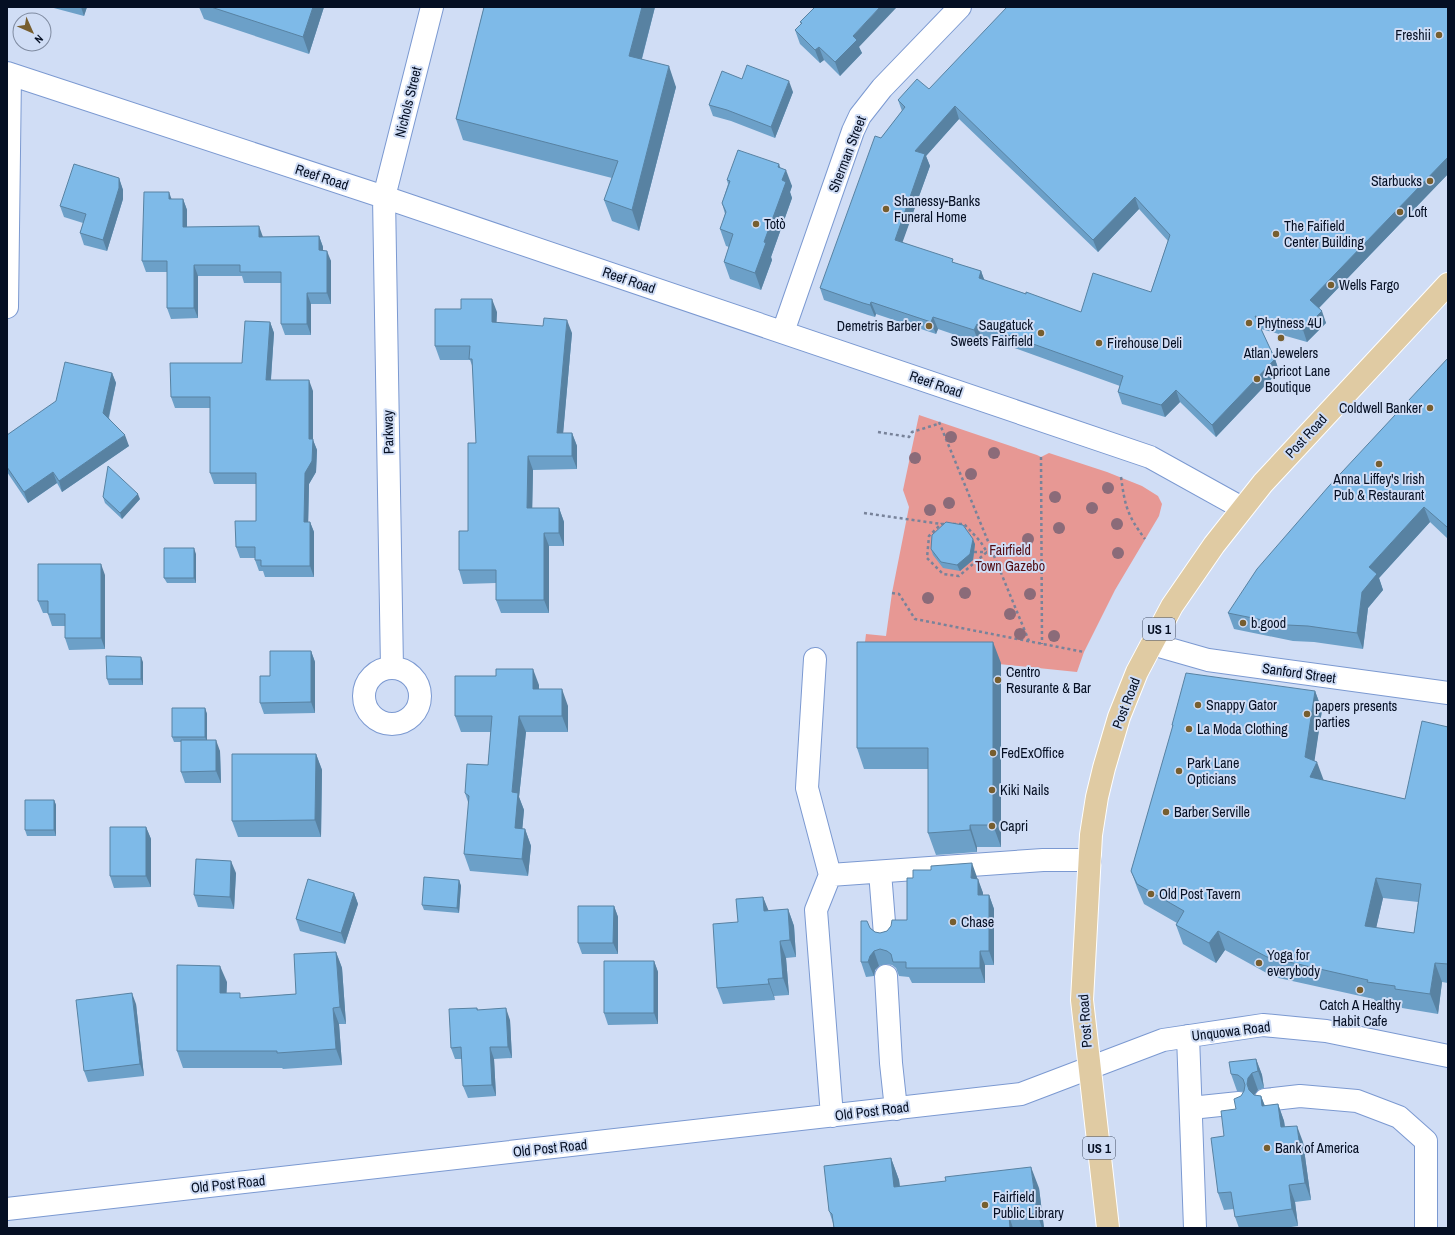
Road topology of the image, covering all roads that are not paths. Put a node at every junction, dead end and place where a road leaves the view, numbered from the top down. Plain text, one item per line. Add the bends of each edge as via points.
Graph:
1 (432, 7) edge
2 (960, 7) edge
3 (9, 74) edge
4 (384, 197) junction
5 (1448, 284) edge
6 (7, 307) edge
7 (783, 332) junction
8 (1242, 508) junction
9 (1152, 644) junction
10 (815, 659) dead end
11 (392, 668) dead end
12 (1448, 693) edge
13 (1090, 860) junction
14 (880, 872) junction
15 (830, 875) junction
16 (885, 935) edge
17 (886, 976) dead end
18 (1188, 1036) junction
19 (1448, 1056) edge
20 (1089, 1068) junction
21 (1265, 1100) dead end
22 (1239, 1103) edge
23 (1191, 1108) junction
24 (896, 1109) junction
25 (832, 1116) junction
26 (7, 1209) edge
27 (1108, 1228) edge
28 (1195, 1228) edge
29 (1426, 1228) edge

1 - 4 street, Nichols Street
2 - 7 street, Sherman Street via 882,88 860,116
3 - 4 street, Reef Road
3 - 6 street
4 - 7 street, Reef Road
4 - 11 street, Parkway
5 - 8 main road, Post Road / US 1
7 - 8 street, Reef Road via 1150,457
8 - 9 main road, Post Road / US 1 via 1172,606
9 - 12 street, Sanford Street via 1208,660
9 - 13 main road, Post Road / US 1 via 1120,717 1104,768 1091,835
10 - 15 street via 807,788
13 - 14 street via 1043,860
13 - 20 main road, Post Road / US 1 via 1082,1000
14 - 15 street
14 - 16 street
15 - 25 street via 816,910
17 - 24 street
18 - 19 street, Unquowa Road via 1263,1025 1299,1027
18 - 20 street, Unquowa Road via 1163,1040
18 - 23 street
20 - 24 street, Old Post Road via 1021,1094
20 - 27 main road, Post Road / US 1
21 - 29 street via 1300,1096 1357,1100 1399,1117 1426,1141
22 - 23 street
23 - 28 street
24 - 25 street, Old Post Road
25 - 26 street, Old Post Road

